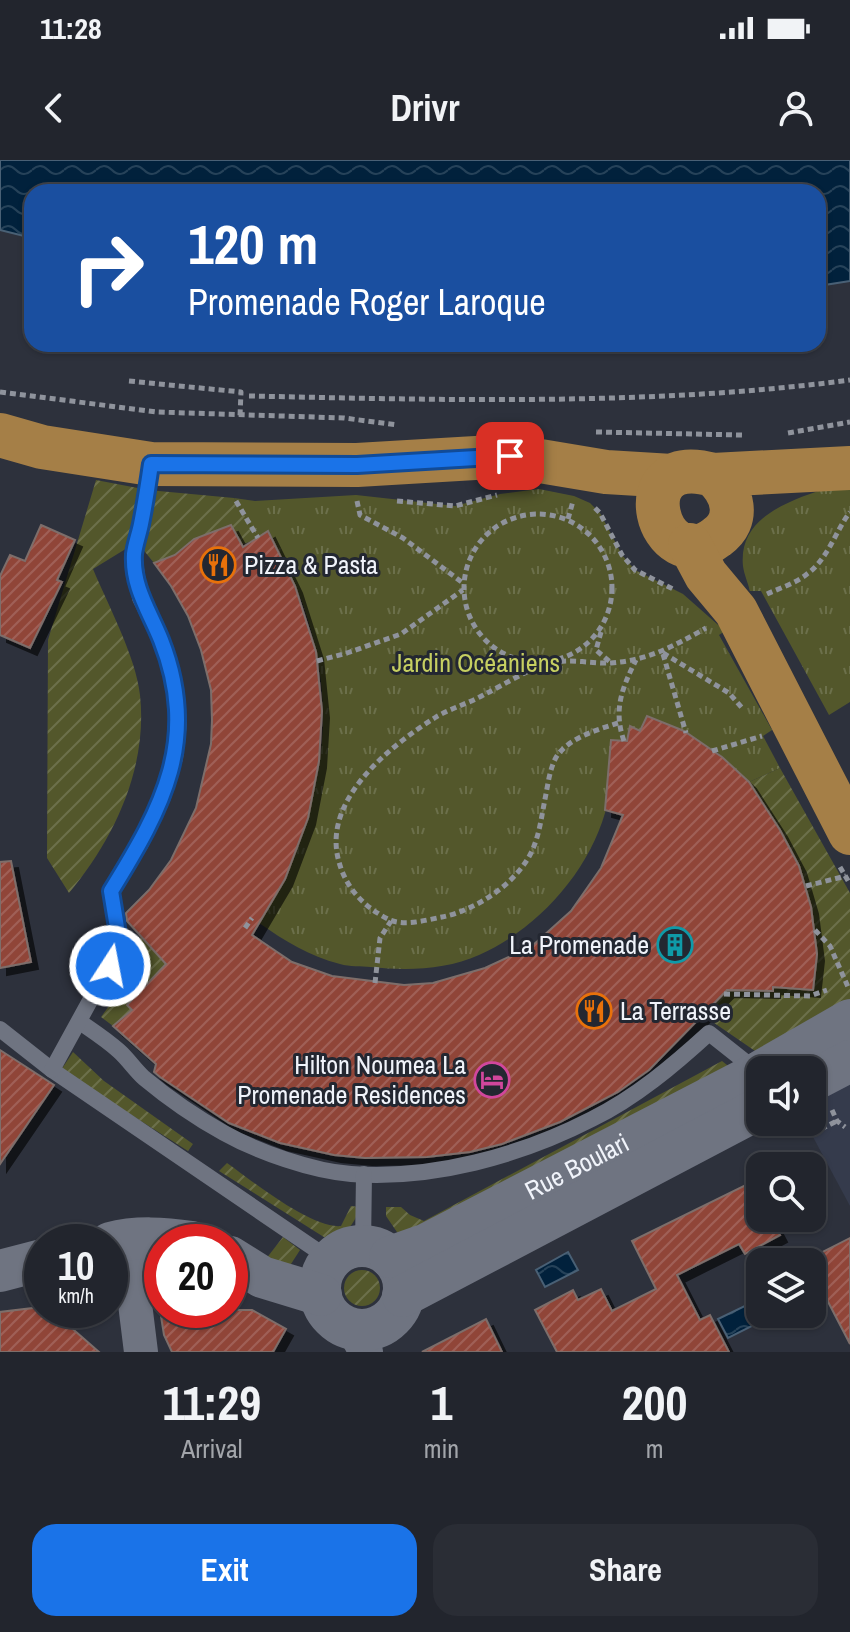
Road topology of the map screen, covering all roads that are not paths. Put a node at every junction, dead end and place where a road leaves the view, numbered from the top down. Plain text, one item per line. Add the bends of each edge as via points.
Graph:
1 (0, 435) edge
2 (151, 464) junction
3 (850, 468) edge
4 (850, 474) edge
5 (681, 486) junction
6 (716, 532) junction
7 (850, 833) edge
8 (848, 1002) edge
9 (80, 1022) junction
10 (0, 1029) edge
11 (788, 1056) edge
12 (850, 1061) edge
13 (746, 1068) edge
14 (52, 1070) junction
15 (826, 1074) edge
16 (746, 1088) edge
17 (746, 1089) edge
18 (364, 1174) junction
19 (24, 1265) edge
20 (346, 1265) junction
21 (248, 1268) edge
22 (0, 1271) edge
23 (128, 1286) edge
24 (403, 1296) junction
25 (360, 1340) edge
26 (141, 1352) edge

1 - 2 main road
2 - 5 main road via 342,466 510,456 593,492
2 - 9 lane via 134,554 140,598 175,686 175,758 140,845 111,891 120,946
3 - 5 main road via 769,447
4 - 6 main road via 781,498
5 - 6 main road via 723,483 730,494
5 - 6 main road via 663,529 670,537
6 - 7 main road via 706,575 737,611
8 - 11 street, Rue Boulari
9 - 14 lane
9 - 18 lane via 120,1051 142,1077 225,1133 301,1163
10 - 14 lane
12 - 15 street
13 - 18 lane via 709,1033 625,1099 565,1132 440,1170
14 - 20 lane
16 - 20 street, Rue Boulari via 427,1244
17 - 24 street, Rue Boulari
18 - 20 lane
19 - 22 street
20 - 21 street, Rue Boulari via 275,1281
20 - 24 street via 399,1268
20 - 25 street via 331,1316
23 - 26 street
24 - 25 street via 390,1319 366,1329

